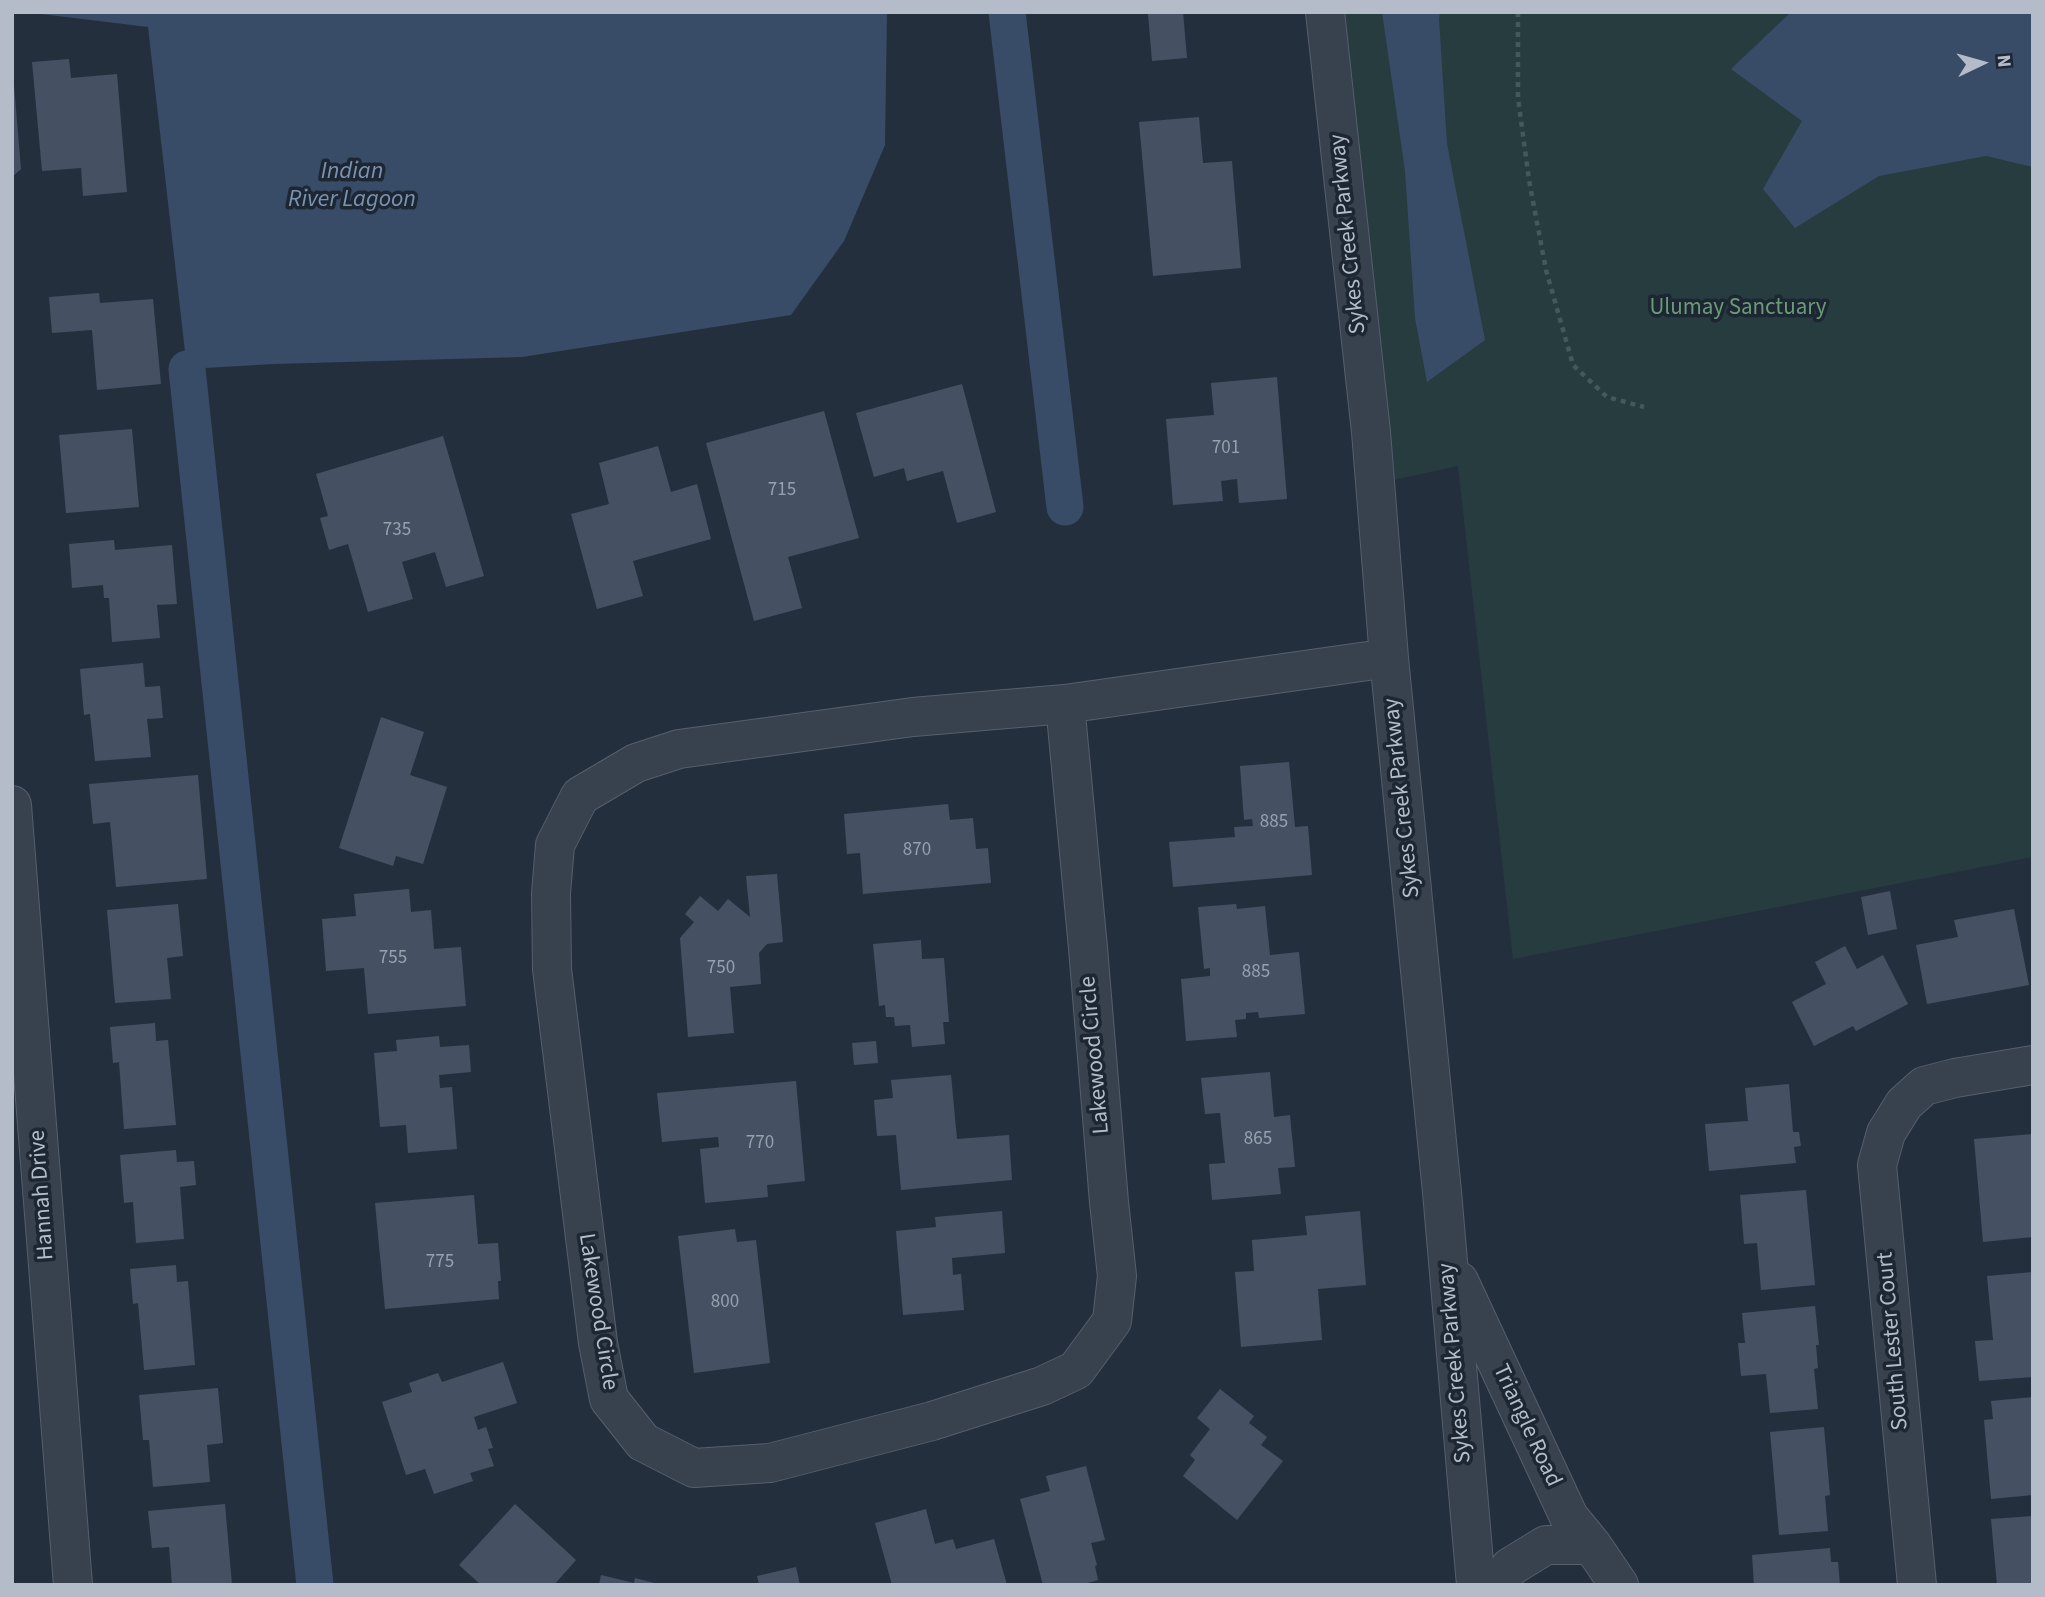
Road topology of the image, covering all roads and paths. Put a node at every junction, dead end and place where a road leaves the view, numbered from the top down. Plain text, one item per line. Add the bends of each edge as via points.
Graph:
1 (1325, 12) edge
2 (1518, 12) edge
3 (1644, 407) dead end
4 (1389, 658) junction
5 (1065, 704) junction
6 (12, 805) edge
7 (2033, 1065) edge
8 (1447, 1257) junction
9 (1592, 1545) junction
10 (74, 1585) edge
11 (1476, 1585) edge
12 (1498, 1585) edge
13 (1619, 1585) edge
14 (1917, 1585) edge

1 - 4 street, Sykes Creek Parkway via 1371,432
2 - 3 path via 1518,98 1529,180 1546,270 1573,365 1607,397
4 - 5 street, Lakewood Circle
4 - 8 street, Sykes Creek Parkway
5 - 5 street, Lakewood Circle via 913,717 679,749 636,762 580,796 555,845 552,969 598,1343 609,1399 642,1442 694,1468 770,1462 824,1449 1042,1386 1076,1370 1112,1321 1117,1276
6 - 10 street, Hannah Drive
7 - 14 street, South Lester Court via 1924,1086 1904,1104 1886,1132 1877,1165
8 - 9 street, Triangle Road via 1569,1517
8 - 11 street, Sykes Creek Parkway
9 - 12 street via 1546,1545 1510,1567
9 - 13 street, Triangle Road

